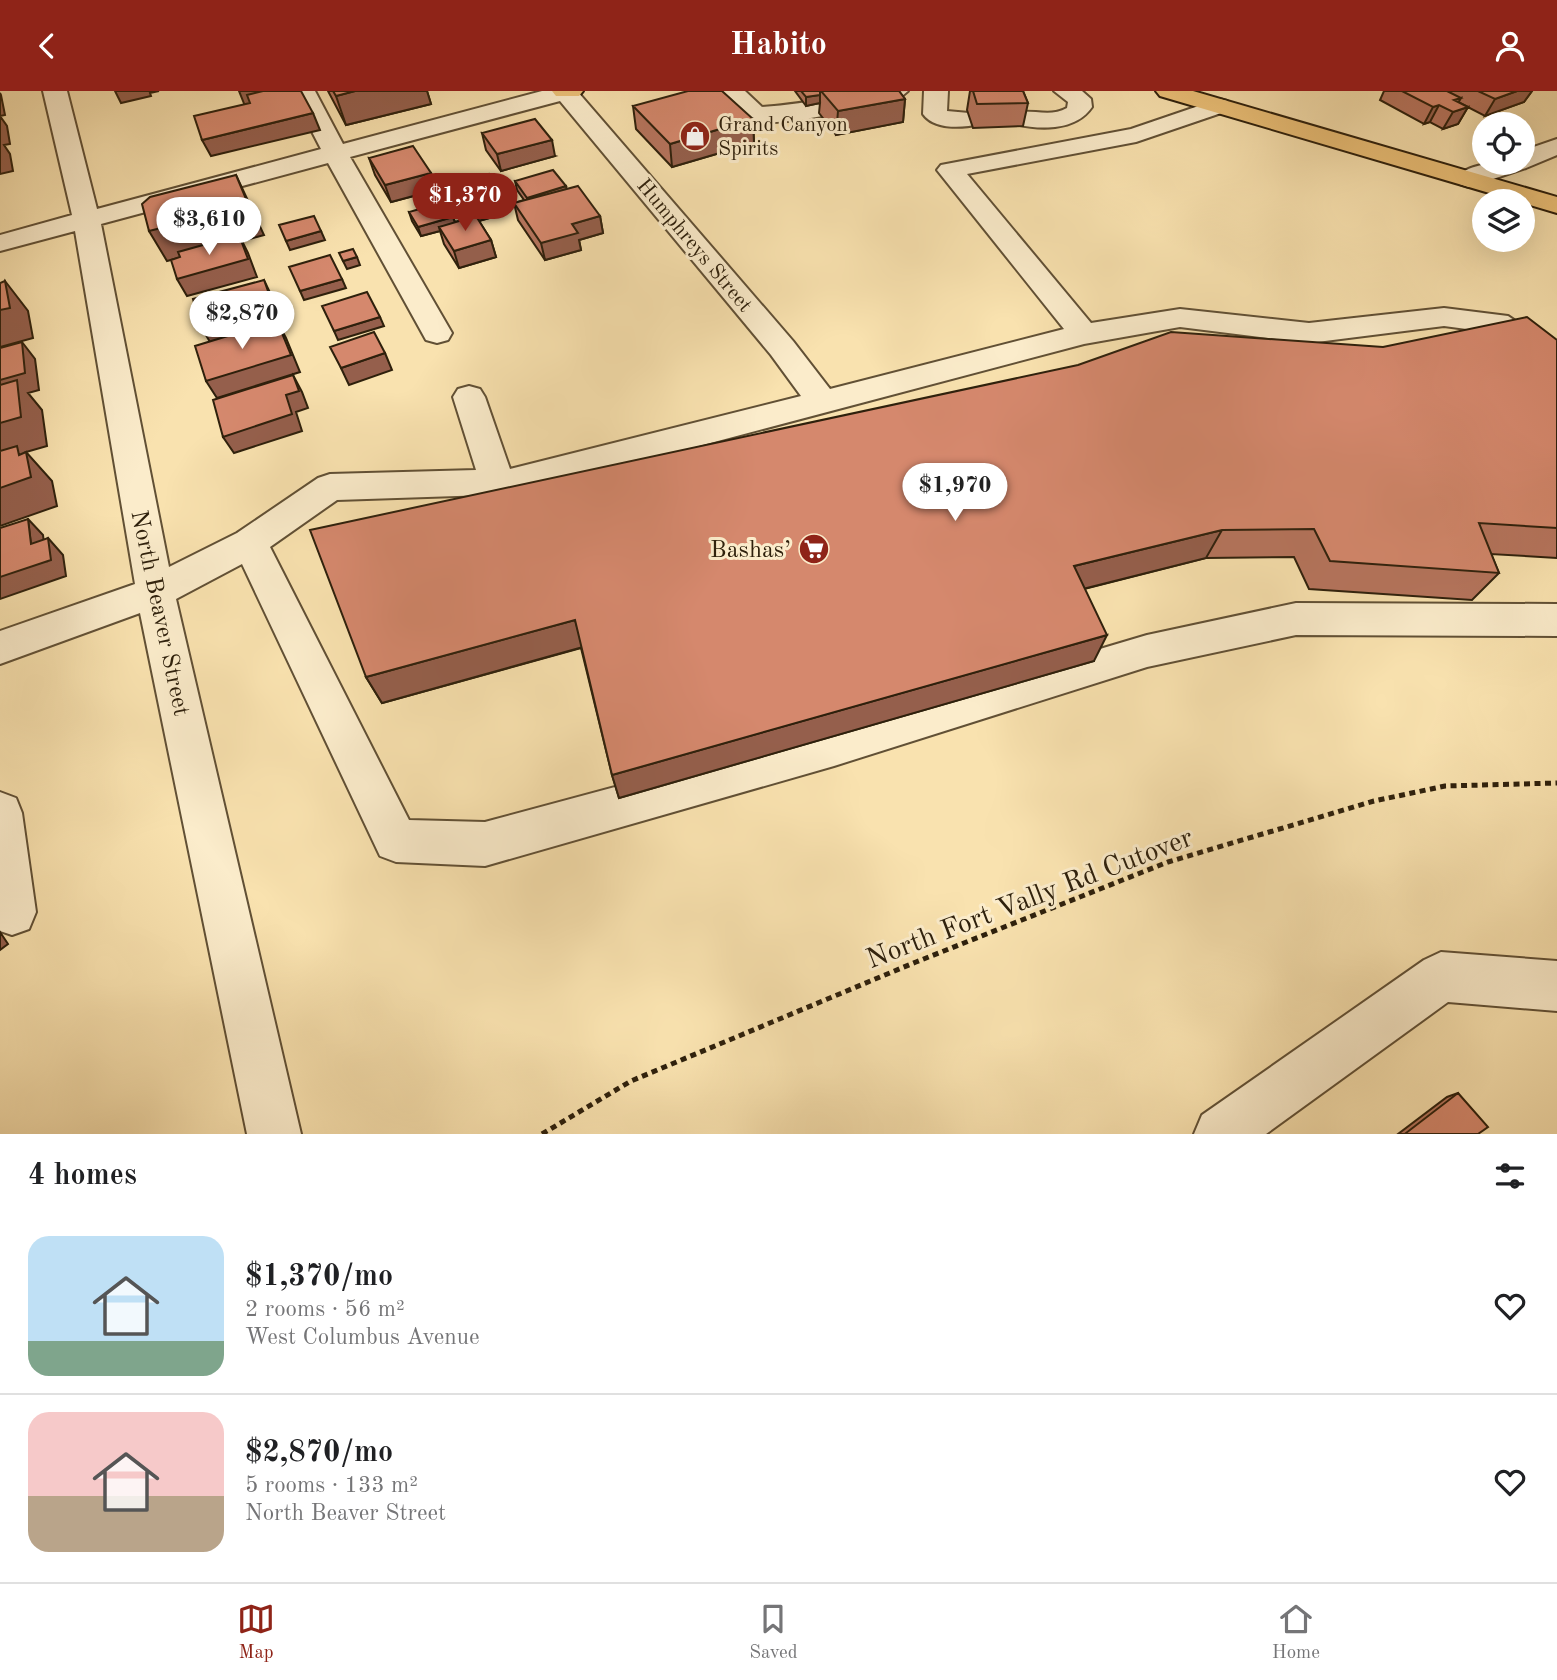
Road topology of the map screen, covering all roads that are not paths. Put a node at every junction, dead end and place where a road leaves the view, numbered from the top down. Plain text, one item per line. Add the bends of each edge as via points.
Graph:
1 (55, 91) edge
2 (303, 91) edge
3 (567, 91) edge
4 (791, 91) edge
5 (896, 91) edge
6 (936, 91) edge
7 (1066, 91) edge
8 (1168, 91) edge
9 (727, 94) edge
10 (1219, 106) junction
11 (1020, 118) edge
12 (971, 119) edge
13 (629, 125) dead end
14 (601, 134) junction
15 (1557, 146) edge
16 (335, 155) junction
17 (1535, 155) edge
18 (1481, 175) edge
19 (1469, 179) junction
20 (1557, 205) edge
21 (88, 222) junction
22 (0, 243) edge
23 (437, 333) dead end
24 (1084, 334) junction
25 (1557, 363) edge
26 (469, 397) dead end
27 (822, 402) junction
28 (497, 481) junction
29 (250, 543) junction
30 (155, 592) junction
31 (1557, 620) edge
32 (0, 649) edge
33 (0, 813) edge
34 (12, 912) dead end
35 (1557, 986) edge
36 (274, 1134) edge
37 (1221, 1134) edge

1 - 21 street, North Beaver Street
2 - 16 street
3 - 14 street, Humphreys Street
3 - 16 street
4 - 9 street
5 - 9 street via 802,112 756,115
6 - 12 street via 935,114 945,119
7 - 11 street via 1079,99 1076,114
8 - 10 main road
10 - 19 main road
10 - 24 street via 1136,135 950,170
13 - 14 street
14 - 27 street, Humphreys Street
15 - 17 street
16 - 21 street
16 - 23 street
18 - 19 street
19 - 20 main road
21 - 22 street
21 - 30 street, North Beaver Street
24 - 25 street via 1180,318 1309,333 1444,317 1497,323
24 - 27 street
26 - 28 street
27 - 28 street via 518,481
28 - 29 street via 330,487
29 - 30 street
29 - 31 street via 396,841 485,844 834,747 1147,651 1296,619
30 - 32 street
30 - 36 street, North Beaver Street
33 - 34 street
35 - 37 street via 1441,977

